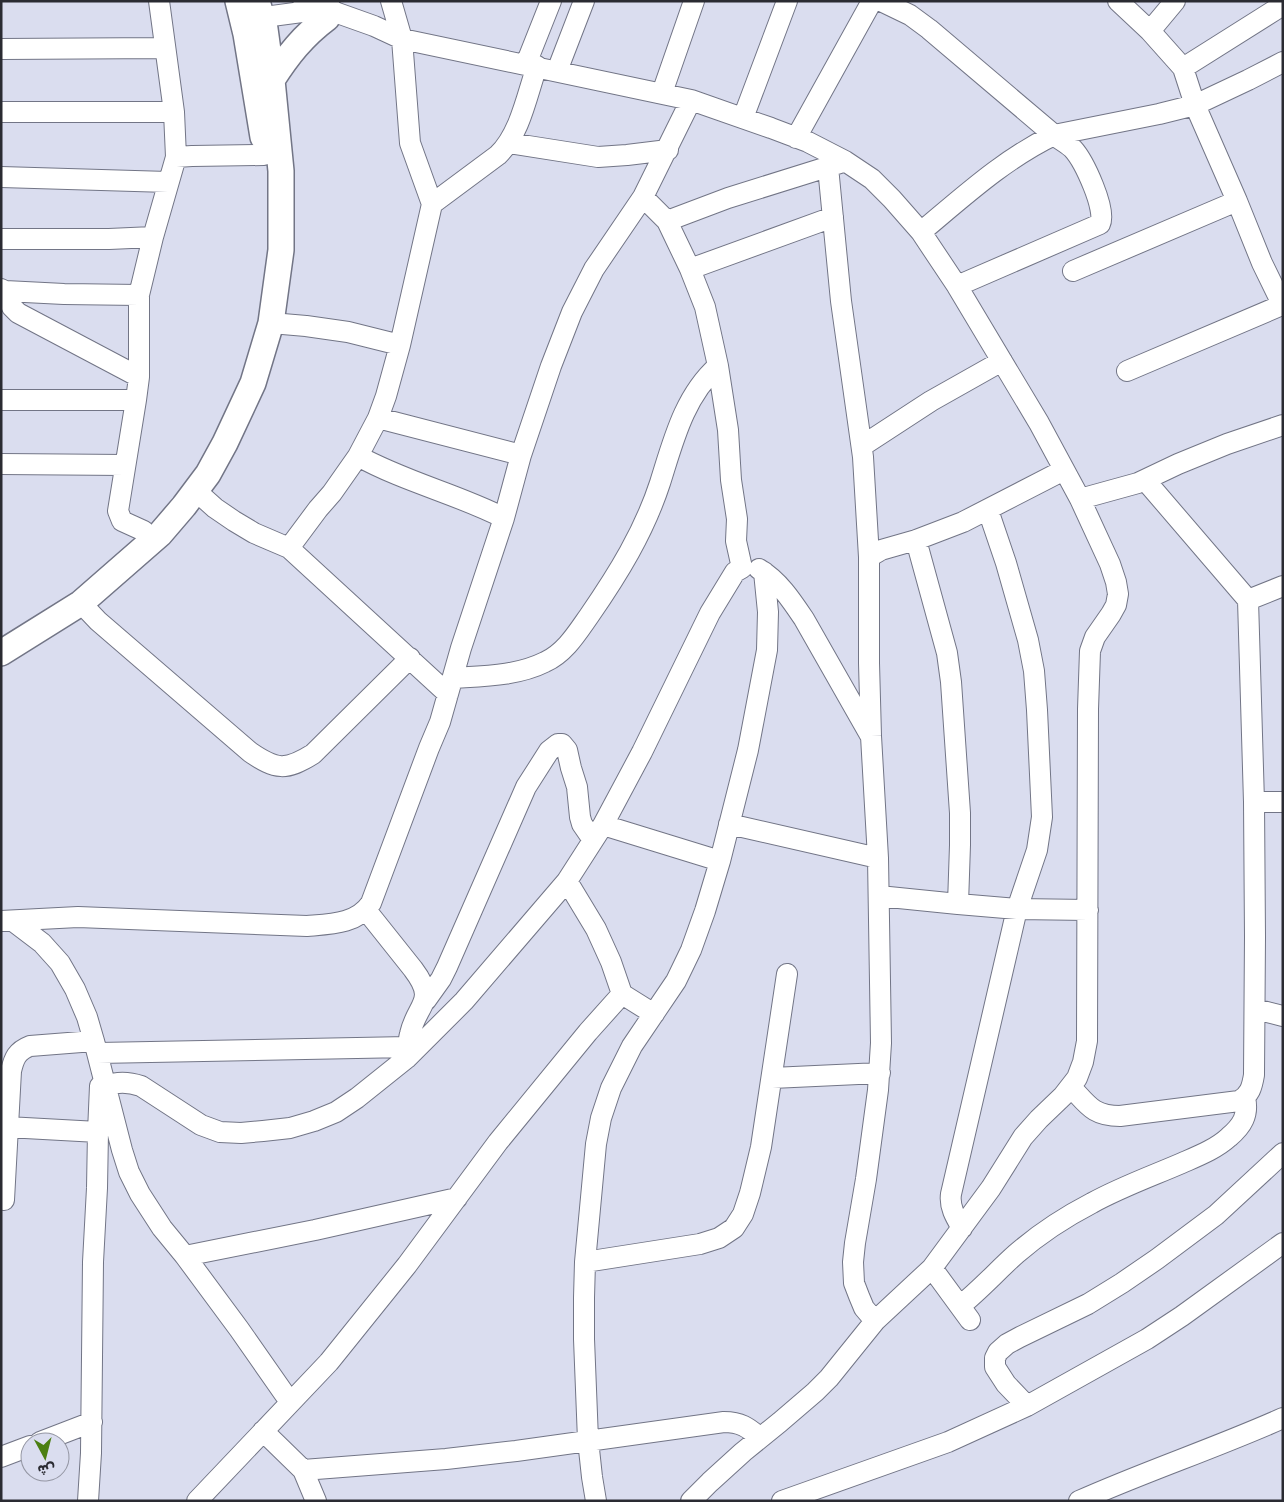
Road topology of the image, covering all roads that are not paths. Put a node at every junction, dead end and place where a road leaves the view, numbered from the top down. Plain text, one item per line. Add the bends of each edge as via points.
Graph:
1 (159, 1) edge
2 (391, 1) edge
3 (551, 1) edge
4 (584, 1) edge
5 (694, 1) edge
6 (788, 1) edge
7 (872, 1) edge
8 (882, 1) edge
9 (1118, 1) edge
10 (1175, 1) edge
11 (1283, 5) edge
12 (325, 11) edge
13 (252, 17) edge
14 (1150, 31) junction
15 (402, 39) junction
16 (1, 48) edge
17 (165, 48) junction
18 (1283, 62) edge
19 (532, 65) junction
20 (1183, 68) junction
21 (557, 71) junction
22 (272, 80) junction
23 (662, 93) junction
24 (691, 100) junction
25 (1195, 105) junction
26 (1, 112) edge
27 (174, 112) junction
28 (743, 118) junction
29 (1054, 135) junction
30 (796, 138) junction
31 (509, 143) junction
32 (668, 150) junction
33 (264, 156) junction
34 (176, 157) junction
35 (837, 164) junction
36 (1, 177) edge
37 (168, 182) junction
38 (643, 197) junction
39 (1237, 200) junction
40 (432, 204) junction
41 (833, 217) junction
42 (667, 221) junction
43 (921, 232) junction
44 (153, 236) junction
45 (1, 239) edge
46 (690, 268) junction
47 (1073, 271) dead end
48 (957, 286) junction
49 (3, 290) edge
50 (139, 295) junction
51 (1282, 305) edge
52 (271, 323) junction
53 (400, 345) junction
54 (1002, 360) junction
55 (718, 366) junction
56 (1126, 371) dead end
57 (139, 377) junction
58 (1, 400) edge
59 (136, 400) junction
60 (378, 418) junction
61 (1283, 424) edge
62 (862, 446) junction
63 (522, 455) junction
64 (358, 456) junction
65 (1, 464) edge
66 (125, 465) junction
67 (1064, 470) junction
68 (1145, 480) junction
69 (196, 491) junction
70 (1080, 499) junction
71 (988, 510) junction
72 (504, 518) junction
73 (144, 531) junction
74 (916, 540) junction
75 (289, 548) junction
76 (869, 557) junction
77 (742, 568) junction
78 (764, 572) junction
79 (1283, 586) edge
80 (1248, 600) junction
81 (81, 603) junction
82 (1, 636) edge
83 (1, 653) edge
84 (410, 658) junction
85 (450, 686) junction
86 (871, 736) junction
87 (1254, 802) junction
88 (1283, 802) edge
89 (729, 824) junction
90 (598, 832) junction
91 (878, 858) junction
92 (720, 860) junction
93 (567, 881) junction
94 (879, 896) junction
95 (958, 904) junction
96 (1017, 909) junction
97 (366, 910) junction
98 (1088, 910) junction
99 (7, 921) edge
100 (787, 974) dead end
101 (622, 994) junction
102 (426, 1000) junction
103 (1255, 1009) junction
104 (654, 1014) junction
105 (1283, 1016) edge
106 (408, 1052) junction
107 (100, 1062) junction
108 (880, 1073) junction
109 (772, 1078) junction
110 (1070, 1087) junction
111 (1245, 1098) junction
112 (7, 1127) junction
113 (98, 1132) junction
114 (1283, 1154) edge
115 (457, 1198) junction
116 (4, 1200) dead end
117 (962, 1228) junction
118 (1283, 1243) edge
119 (185, 1256) junction
120 (585, 1262) junction
121 (932, 1268) junction
122 (875, 1321) junction
123 (290, 1402) junction
124 (1027, 1406) junction
125 (1283, 1418) edge
126 (92, 1422) junction
127 (263, 1431) junction
128 (66, 1432) edge
129 (760, 1438) junction
130 (588, 1440) junction
131 (20, 1450) edge
132 (1, 1457) edge
133 (302, 1470) junction
134 (88, 1501) edge
135 (197, 1501) edge
136 (316, 1501) edge
137 (596, 1501) edge
138 (691, 1501) edge
139 (782, 1501) edge
140 (1079, 1501) edge

1 - 17 street
2 - 15 street
3 - 19 street
4 - 21 street
5 - 23 street
6 - 28 street
7 - 30 street
8 - 29 street via 929,29
9 - 14 street
10 - 14 street
11 - 20 street
12 - 13 street
12 - 15 street via 374,26
12 - 22 main road
13 - 22 main road
13 - 33 main road
14 - 20 street
15 - 19 street
15 - 40 street via 410,143
16 - 17 street
17 - 27 street
18 - 25 street
19 - 21 street
19 - 31 street via 514,135
20 - 25 street
21 - 23 street
22 - 52 main road via 281,171 282,250
23 - 24 street
24 - 28 street
24 - 32 street
25 - 29 street
25 - 39 street
26 - 27 street
27 - 34 street
28 - 30 street
29 - 43 street via 1010,160
29 - 48 street via 1073,149 1084,166 1102,215 1100,224
30 - 35 street
31 - 32 street via 598,156
31 - 40 street via 498,155
32 - 38 street
33 - 34 street
33 - 73 main road via 266,237 258,311 250,344 224,409 187,478
34 - 37 street
35 - 41 street
35 - 42 street
35 - 43 street via 872,179
36 - 37 street
37 - 44 street
38 - 42 street
38 - 63 street via 594,269 572,312
39 - 47 street
39 - 51 street
40 - 53 street
41 - 46 street
41 - 62 street via 841,301
42 - 46 street
43 - 48 street
44 - 45 street
44 - 50 street
46 - 55 street via 705,307
48 - 54 street
49 - 50 street
49 - 57 street via 18,313
50 - 57 street
51 - 56 street
52 - 53 street via 348,332
52 - 69 main road via 253,382 208,474
53 - 60 street
54 - 62 street
54 - 67 street
55 - 77 street via 728,430 737,520 736,541
55 - 85 street via 698,389 683,416 642,530 620,571 574,638 547,662 527,670
57 - 59 street
58 - 59 street
59 - 66 street
60 - 63 street
60 - 64 street
61 - 68 street via 1227,444
62 - 76 street
63 - 72 street
64 - 72 street
64 - 75 street
65 - 66 street
66 - 73 street via 119,517
67 - 70 street
67 - 71 street
68 - 70 street
68 - 80 street
69 - 75 street via 234,521
69 - 81 main road via 160,534
70 - 98 street via 1110,564 1118,594 1116,605 1095,637 1090,651
71 - 74 street
71 - 96 street via 1028,640 1037,710 1042,817 1033,862
72 - 85 street
73 - 82 main road via 92,577
74 - 76 street via 881,550
74 - 95 street via 952,682 960,813
75 - 84 street
76 - 86 street
77 - 78 street via 753,566
77 - 90 street via 735,572 710,613 646,744
78 - 86 street via 782,588 801,614
78 - 89 street via 767,650 748,750
79 - 80 street
80 - 87 street
81 - 83 main road
81 - 84 street via 250,752 274,766 299,762 313,754
84 - 85 street
85 - 97 street via 440,722
86 - 91 street
87 - 88 street
87 - 103 street
89 - 91 street
89 - 92 street
90 - 92 street
90 - 93 street
90 - 102 street via 586,831 580,817 579,796 567,750 558,744 549,751 526,787 448,967
91 - 94 street
92 - 104 street via 691,950 676,981
93 - 101 street via 596,929
93 - 106 street via 470,994
94 - 95 street
94 - 108 street
95 - 96 street
96 - 98 street
96 - 117 street via 951,1194 951,1207
97 - 99 street via 342,922 308,926 78,917
97 - 102 street via 420,978
98 - 110 street via 1087,1041 1083,1062
99 - 107 street via 42,943 60,963 87,1018
100 - 109 street
101 - 104 street
101 - 115 street via 504,1135
102 - 106 street via 409,1034
103 - 105 street
103 - 111 street via 1254,1075
104 - 120 street via 623,1063 601,1118
106 - 107 street
106 - 107 street via 357,1098 336,1112 290,1128 242,1133 220,1132 201,1125 141,1086 112,1084
107 - 112 street via 30,1046 22,1049 16,1054 11,1071
107 - 113 street
107 - 119 street via 129,1172 162,1228
108 - 109 street
108 - 122 street via 853,1262 854,1284 864,1308
109 - 120 street via 750,1193 734,1228 719,1238 700,1244
110 - 111 street via 1089,1107 1109,1116 1230,1103
110 - 117 street via 1023,1137
111 - 121 street via 1244,1120 1229,1138 1207,1152 1094,1202 1070,1216 1027,1245 965,1313
112 - 113 street
112 - 116 street
113 - 126 street
114 - 124 street via 1216,1215 1157,1259 1088,1304 1020,1337 998,1352 995,1367
115 - 119 street
115 - 123 street via 335,1355
117 - 121 street
118 - 124 street via 1154,1334
119 - 123 street
120 - 130 street
121 - 122 street
122 - 129 street via 829,1378
123 - 127 street
124 - 139 street via 948,1442
125 - 140 street
126 - 128 street
126 - 134 street
127 - 133 street
127 - 135 street
129 - 130 street via 735,1422 724,1422
129 - 138 street
130 - 133 street via 446,1459
130 - 137 street
131 - 132 street
133 - 136 street

